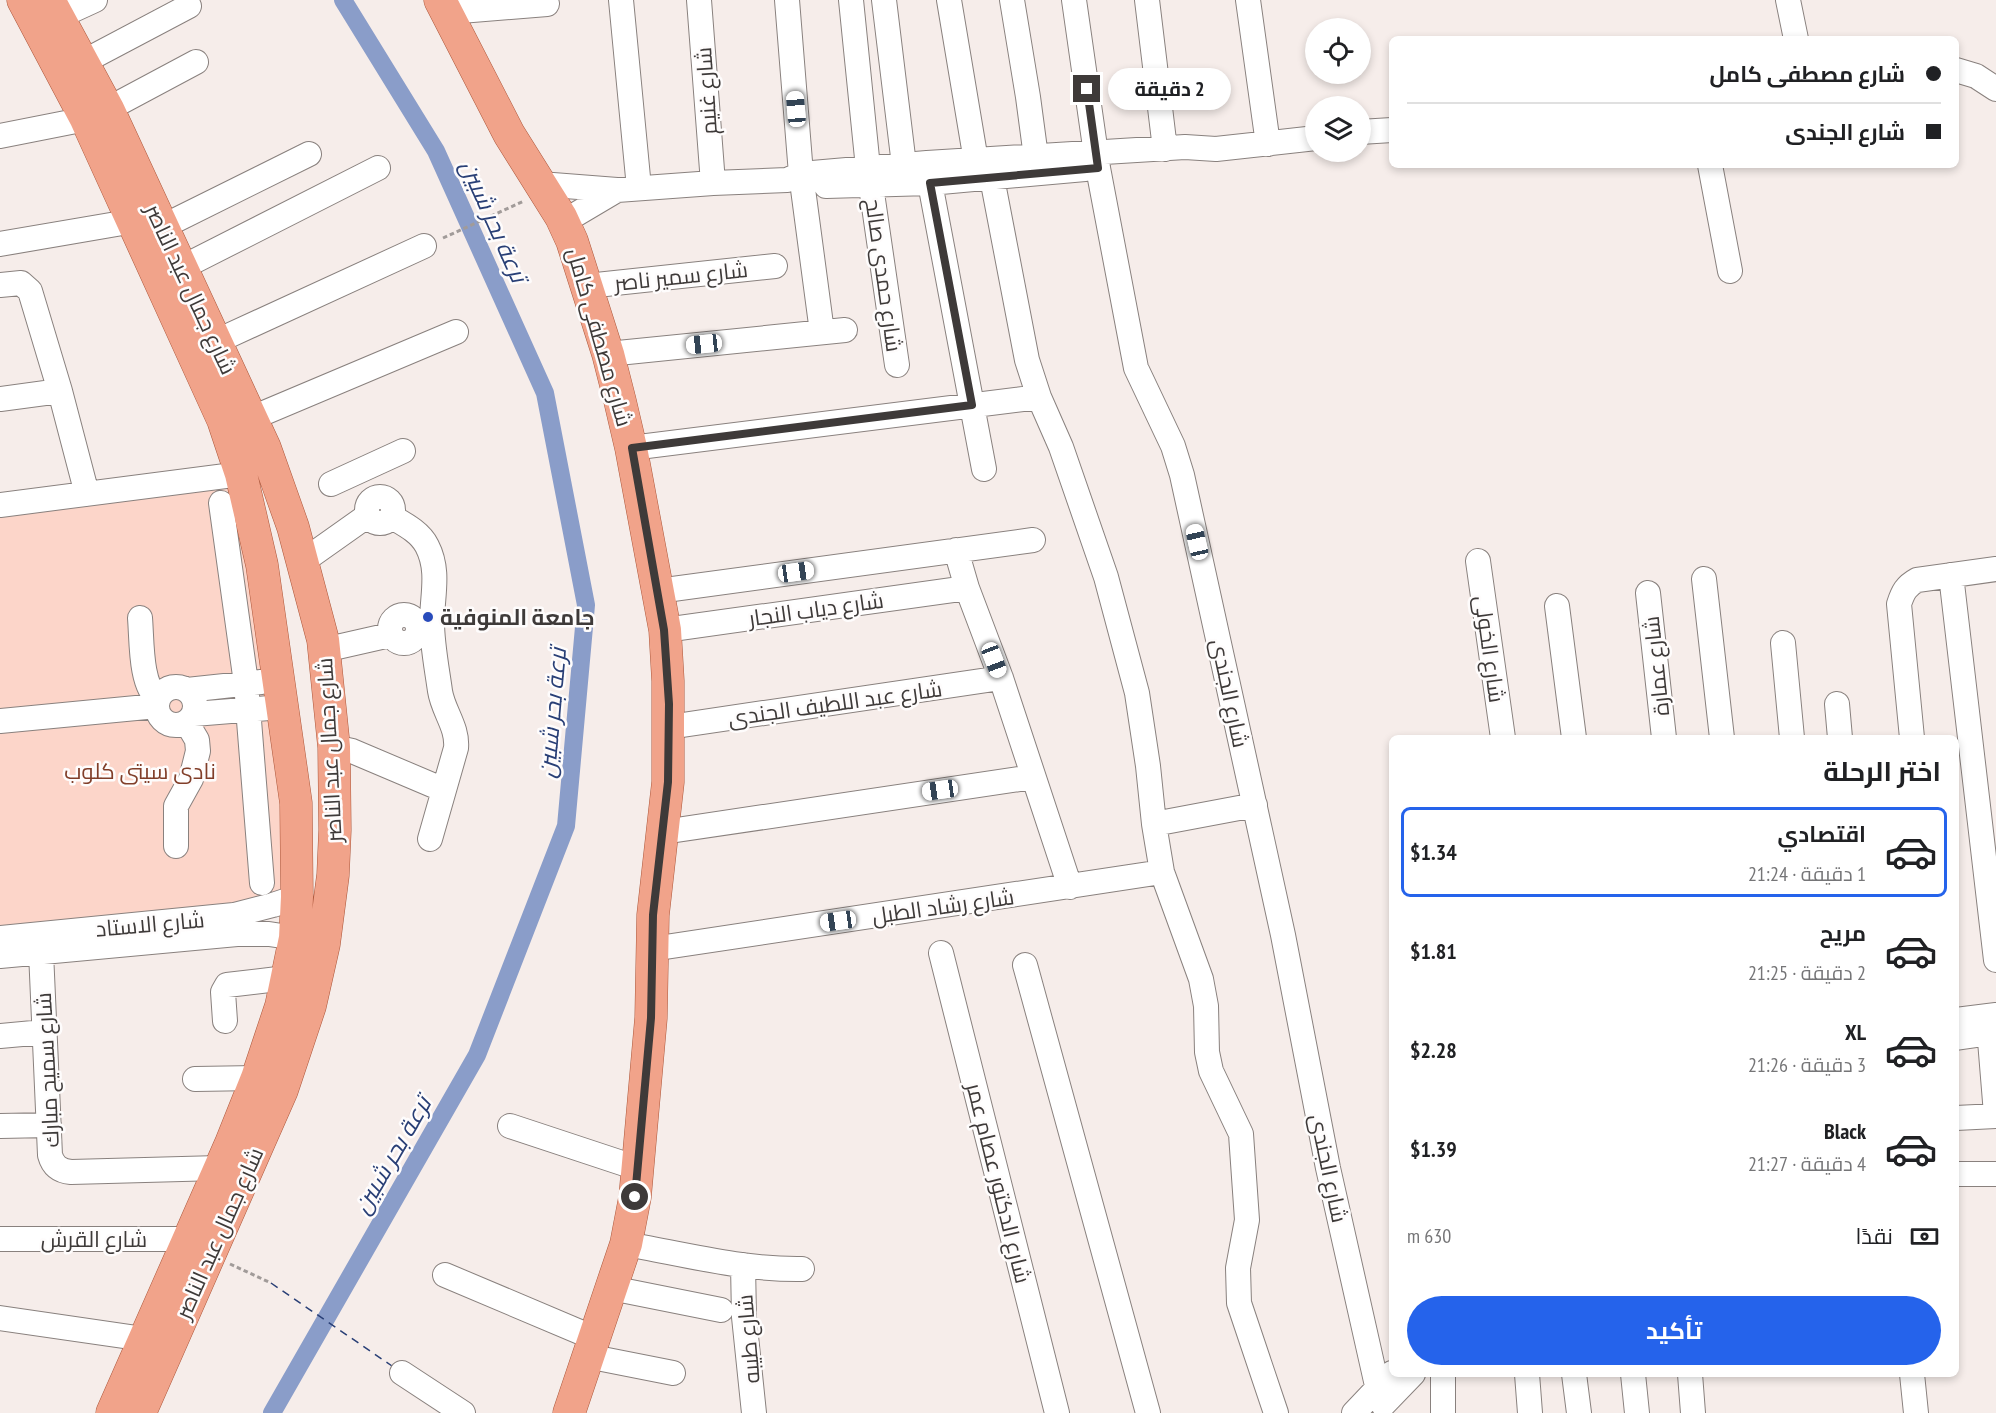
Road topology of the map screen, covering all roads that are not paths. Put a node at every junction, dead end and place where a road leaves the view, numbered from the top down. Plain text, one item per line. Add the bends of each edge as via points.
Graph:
1 (23, 0) edge
2 (95, 0) edge
3 (621, 0) edge
4 (699, 0) edge
5 (787, 0) edge
6 (851, 0) edge
7 (884, 0) edge
8 (949, 0) edge
9 (1012, 0) edge
10 (1074, 0) edge
11 (1148, 0) edge
12 (1248, 0) edge
13 (1788, 0) edge
14 (547, 4) dead end
15 (189, 6) dead end
16 (444, 6) edge
17 (54, 9) edge
18 (1795, 36) edge
19 (83, 62) junction
20 (196, 62) dead end
21 (1959, 71) edge
22 (1996, 89) edge
23 (97, 114) junction
24 (1389, 130) edge
25 (1371, 131) edge
26 (0, 136) edge
27 (1305, 139) edge
28 (1268, 144) junction
29 (1165, 149) junction
30 (1216, 149) junction
31 (309, 154) dead end
32 (1036, 157) junction
33 (1097, 160) junction
34 (904, 165) junction
35 (378, 168) dead end
36 (1711, 168) edge
37 (984, 169) junction
38 (952, 171) junction
39 (869, 177) junction
40 (797, 180) junction
41 (712, 183) junction
42 (930, 183) junction
43 (628, 190) junction
44 (530, 193) junction
45 (563, 222) junction
46 (148, 224) junction
47 (0, 244) edge
48 (424, 246) road end
49 (775, 266) dead end
50 (181, 268) junction
51 (1730, 271) dead end
52 (0, 285) edge
53 (588, 286) junction
54 (456, 332) dead end
55 (215, 342) junction
56 (609, 354) junction
57 (897, 365) dead end
58 (60, 390) junction
59 (1039, 397) junction
60 (0, 399) edge
61 (972, 405) junction
62 (252, 418) junction
63 (632, 448) junction
64 (403, 450) dead end
65 (371, 466) junction
66 (984, 469) dead end
67 (241, 474) junction
68 (331, 484) dead end
69 (87, 494) junction
70 (221, 503) dead end
71 (0, 505) edge
72 (380, 510) junction
73 (1034, 540) dead end
74 (956, 550) junction
75 (1478, 561) dead end
76 (302, 562) junction
77 (1996, 569) edge
78 (1951, 575) junction
79 (1704, 579) dead end
80 (967, 588) junction
81 (658, 591) junction
82 (1647, 593) dead end
83 (1557, 606) dead end
84 (140, 618) dead end
85 (425, 622) junction
86 (664, 630) junction
87 (1784, 643) dead end
88 (323, 645) junction
89 (1001, 678) junction
90 (278, 681) junction
91 (246, 683) junction
92 (187, 690) junction
93 (157, 702) junction
94 (1837, 704) dead end
95 (249, 710) junction
96 (330, 712) junction
97 (190, 718) junction
98 (0, 721) edge
99 (669, 727) junction
100 (1503, 735) edge
101 (1574, 735) edge
102 (1664, 735) edge
103 (1722, 735) edge
104 (1792, 735) edge
105 (1840, 735) edge
106 (1912, 735) edge
107 (287, 738) junction
108 (334, 747) junction
109 (1033, 777) junction
110 (444, 790) junction
111 (1255, 805) junction
112 (1154, 824) junction
113 (663, 832) junction
114 (430, 839) dead end
115 (176, 846) dead end
116 (1162, 872) junction
117 (262, 883) dead end
118 (1070, 887) junction
119 (297, 897) junction
120 (0, 938) edge
121 (295, 938) junction
122 (652, 949) junction
123 (41, 952) junction
124 (941, 953) dead end
125 (0, 956) edge
126 (1996, 960) edge
127 (1025, 965) dead end
128 (286, 978) junction
129 (1959, 1020) edge
130 (225, 1021) dead end
131 (1992, 1024) edge
132 (44, 1032) junction
133 (0, 1036) edge
134 (1959, 1037) edge
135 (257, 1078) junction
136 (195, 1079) dead end
137 (1996, 1115) edge
138 (1959, 1118) edge
139 (49, 1125) junction
140 (0, 1126) edge
141 (510, 1126) dead end
142 (219, 1168) junction
143 (638, 1168) junction
144 (1996, 1173) edge
145 (1959, 1174) edge
146 (0, 1239) edge
147 (626, 1244) junction
148 (199, 1247) junction
149 (743, 1265) junction
150 (802, 1269) dead end
151 (445, 1275) dead end
152 (611, 1288) junction
153 (721, 1311) dead end
154 (0, 1318) edge
155 (144, 1339) junction
156 (591, 1347) junction
157 (402, 1373) dead end
158 (673, 1373) dead end
159 (1409, 1377) edge
160 (1443, 1377) edge
161 (1527, 1377) edge
162 (1574, 1377) edge
163 (1634, 1377) edge
164 (1690, 1377) edge
165 (1912, 1377) edge
166 (1382, 1399) edge
167 (112, 1413) edge
168 (140, 1413) edge
169 (463, 1413) edge
170 (569, 1413) edge
171 (754, 1413) edge
172 (1057, 1413) edge
173 (1148, 1413) edge
174 (1276, 1413) edge
175 (1354, 1413) edge
176 (1443, 1413) edge
177 (1530, 1413) edge
178 (1579, 1413) edge
179 (1637, 1413) edge
180 (1693, 1413) edge
181 (1916, 1413) edge

1 - 23 main road, شارع جمال عبد الناصر
2 - 17 street
3 - 43 street
4 - 41 street, شارع غنيم
5 - 40 street
6 - 39 street, شارع حمدى صالح
7 - 34 street
8 - 37 street
9 - 32 street
10 - 33 street, شارع الجندى
11 - 29 street
12 - 28 street
13 - 18 street
14 - 16 street
15 - 19 street
16 - 44 main road, شارع مصطفى كامل via 508,134
17 - 19 main road, شارع جمال عبد الناصر
19 - 23 main road, شارع جمال عبد الناصر
20 - 23 street
21 - 22 street
23 - 26 street
23 - 46 main road, شارع جمال عبد الناصر
24 - 25 street
27 - 28 street
28 - 30 street
29 - 30 street
29 - 33 street
30 - 33 street via 1188,161
31 - 46 street
32 - 33 street
32 - 37 street
33 - 37 street
33 - 111 street, شارع الجندى via 1136,368 1173,446 1182,475
34 - 38 street
34 - 39 street
35 - 50 street
36 - 51 street
37 - 38 street
37 - 59 street
38 - 42 street
39 - 40 street
39 - 42 street
39 - 57 street, شارع حمدى صالح
40 - 41 street
40 - 56 street via 834,331
41 - 43 street
42 - 61 street
43 - 44 street
43 - 45 street
44 - 45 main road, شارع مصطفى كامل
45 - 53 main road, شارع مصطفى كامل
46 - 47 street
46 - 50 main road, شارع جمال عبد الناصر
46 - 67 main road, شارع جمال عبد الناصر
48 - 55 street
49 - 53 street, شارع سمير ناصر
50 - 55 main road, شارع جمال عبد الناصر
52 - 58 street via 21,283 30,291
53 - 56 main road, شارع مصطفى كامل
54 - 62 street
55 - 62 main road, شارع جمال عبد الناصر
56 - 63 main road, شارع مصطفى كامل
58 - 60 street
58 - 69 street
59 - 61 street
59 - 112 street via 1062,447 1125,645 1143,728
61 - 63 street
61 - 66 street
62 - 76 main road, شارع جمال عبد الناصر
63 - 81 main road, شارع مصطفى كامل
64 - 65 street
65 - 68 street
65 - 72 street
67 - 69 street
67 - 90 main road, شارع جمال عبد الناصر via 262,565
69 - 71 street
70 - 91 street
72 - 76 street
72 - 85 street via 411,528 426,544 435,569 435,592
73 - 74 street
74 - 80 street
74 - 81 street
75 - 100 street, شارع الخولى
76 - 88 main road, شارع جمال عبد الناصر
77 - 78 street
78 - 106 street via 1917,580 1907,586 1899,604
78 - 126 street
79 - 103 street
80 - 86 street, شارع دياب النجار
80 - 89 street
81 - 86 main road, شارع مصطفى كامل
82 - 102 street, شارع عمارة
83 - 101 street
84 - 93 street via 147,687
85 - 88 street via 410,643 398,643 390,635
85 - 110 street via 440,694 457,742
86 - 99 main road, شارع مصطفى كامل
87 - 104 street
88 - 90 main road via 306,660 280,660
88 - 96 main road, شارع جمال عبد الناصر
89 - 99 street, شارع عبد اللطيف الجندى
89 - 109 street
90 - 91 street
90 - 95 street
90 - 107 main road, شارع جمال عبد الناصر
91 - 92 street
91 - 95 street
92 - 93 street via 174,687 162,693
92 - 97 street via 195,700
93 - 97 street via 164,722 175,726
93 - 98 street
94 - 105 street
95 - 97 street
95 - 117 street
96 - 107 main road via 308,710
96 - 108 main road, شارع جمال عبد الناصر
97 - 115 street via 198,751 191,779 176,806
99 - 113 main road, شارع مصطفى كامل
107 - 119 main road, شارع جمال عبد الناصر via 296,803
108 - 110 street
108 - 148 main road, شارع جمال عبد الناصر via 333,875 324,944 310,1006 282,1090
109 - 113 street
109 - 118 street
110 - 114 street
111 - 112 street
111 - 166 street, شارع الجندى via 1328,1168
112 - 116 street
113 - 122 main road, شارع مصطفى كامل
116 - 118 street, شارع رشاد الطبل
116 - 174 street via 1201,979 1211,1071 1241,1134 1247,1220 1238,1268 1239,1303
118 - 122 street, شارع رشاد الطبل
119 - 120 street, شارع الاستاد via 234,915
119 - 121 main road, شارع جمال عبد الناصر
121 - 123 street, شارع الاستاد via 237,934
121 - 128 main road, شارع جمال عبد الناصر
122 - 143 main road, شارع مصطفى كامل via 651,1018
123 - 125 street, شارع الاستاد
123 - 132 street, شارع سميح مبارك
124 - 172 street, شارع الدكتور عصام عمر
127 - 173 street
128 - 130 street via 227,985 223,992
128 - 135 main road, شارع جمال عبد الناصر
129 - 131 street
131 - 134 street
131 - 137 street
132 - 133 street
132 - 139 street, شارع سميح مبارك
135 - 136 street via 220,1089
135 - 142 main road, شارع جمال عبد الناصر
137 - 138 street
139 - 140 street
139 - 142 street, شارع سميح مبارك via 51,1160 65,1171
141 - 143 street
142 - 148 main road, شارع جمال عبد الناصر
143 - 147 main road, شارع مصطفى كامل
144 - 145 street
146 - 148 street, شارع القرش
147 - 149 street
147 - 152 main road, شارع مصطفى كامل
148 - 155 main road, شارع جمال عبد الناصر
148 - 168 main road, شارع جمال عبد الناصر
149 - 150 street
149 - 171 street, شارع طيبه
151 - 156 street
152 - 153 street
152 - 156 main road, شارع مصطفى كامل
154 - 155 street
155 - 167 main road, شارع جمال عبد الناصر
156 - 158 street
156 - 170 main road, شارع مصطفى كامل
157 - 169 street
159 - 166 street
160 - 176 street
161 - 177 street
162 - 178 street
163 - 179 street
164 - 180 street
165 - 181 street
166 - 175 street

